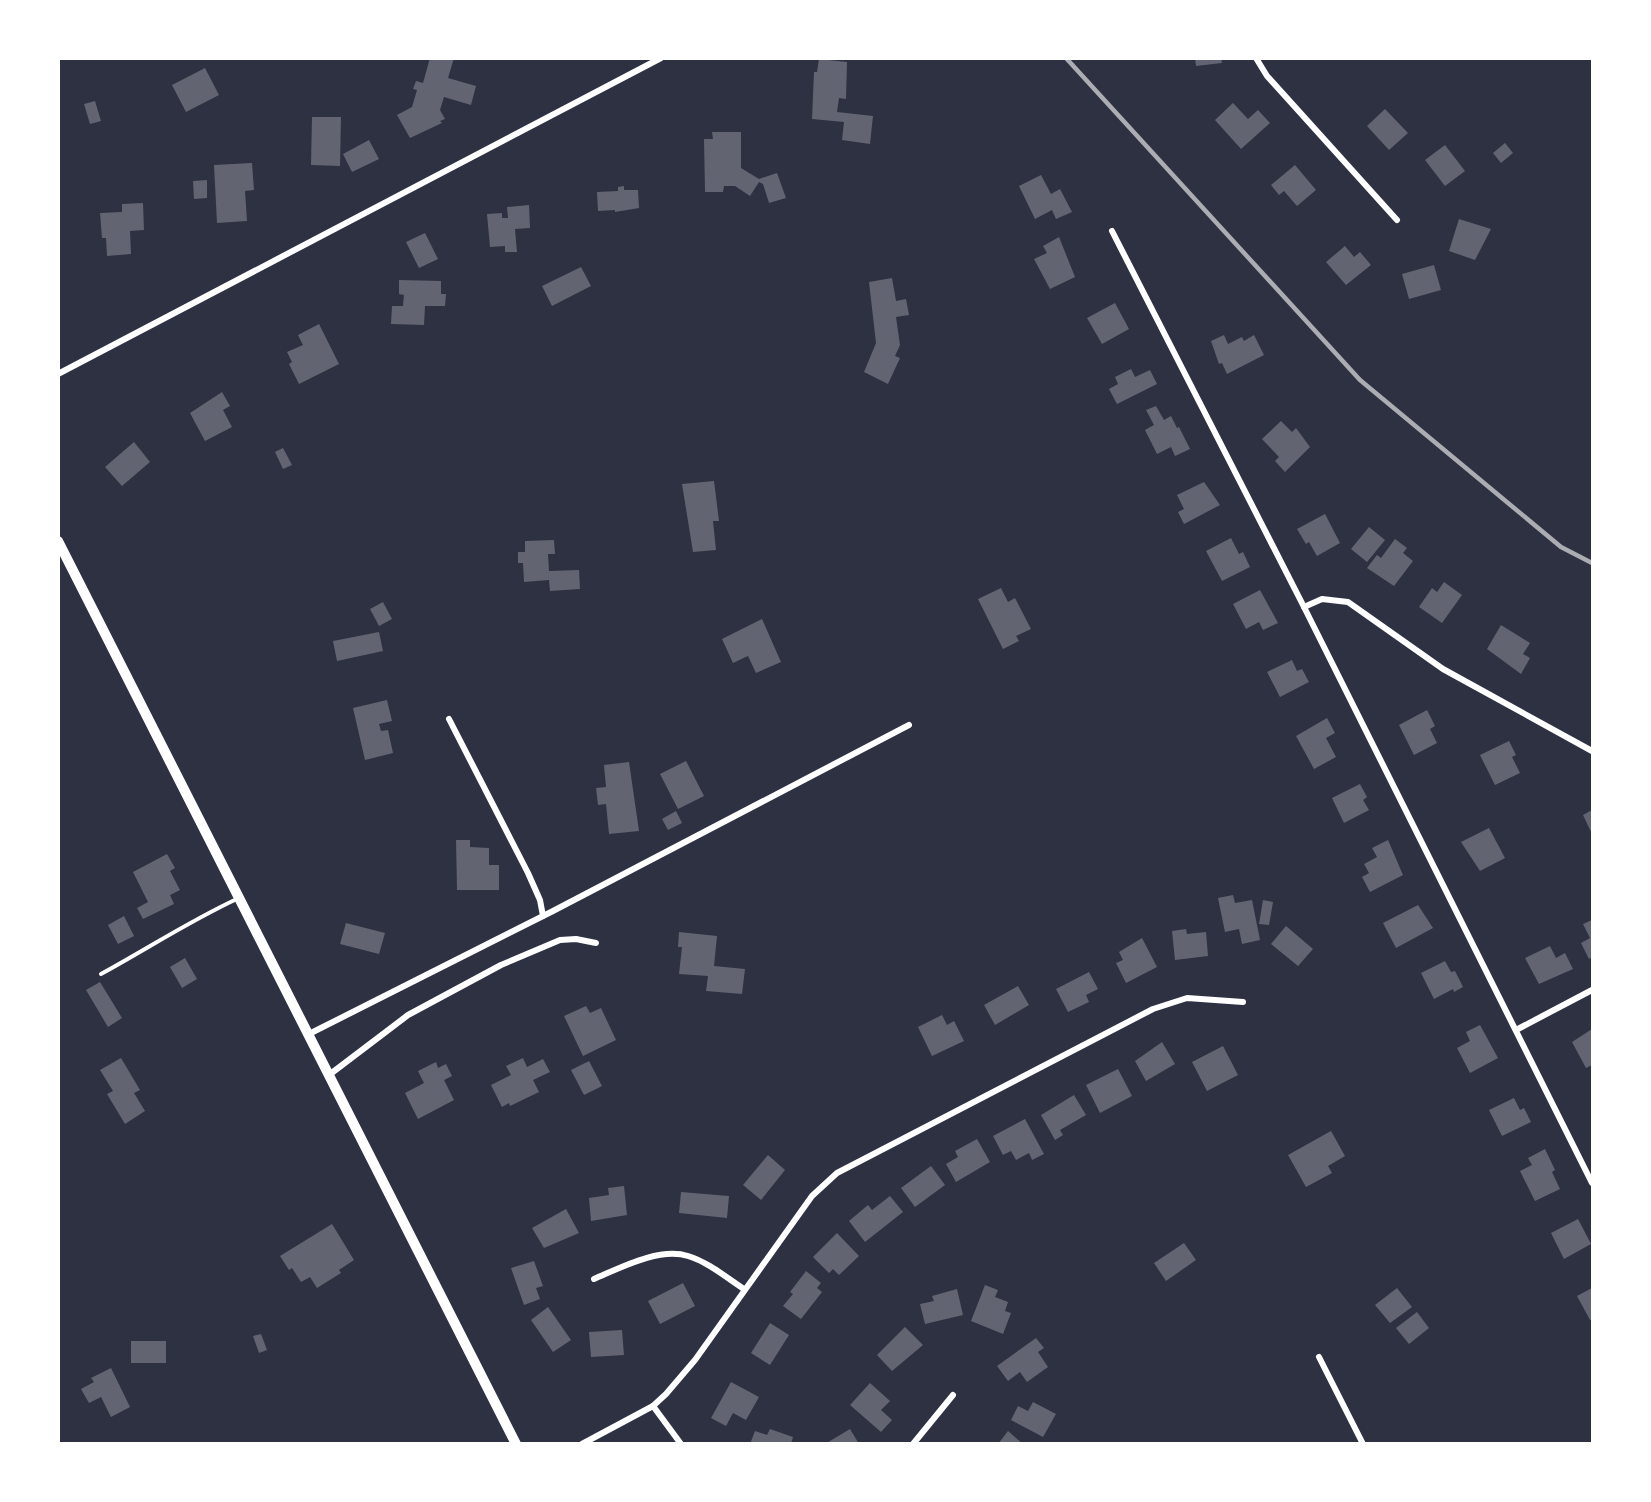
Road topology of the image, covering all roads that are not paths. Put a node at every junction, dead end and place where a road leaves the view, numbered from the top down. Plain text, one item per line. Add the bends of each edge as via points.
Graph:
1 (661, 58) edge
2 (1256, 58) edge
3 (1397, 220) dead end
4 (1112, 231) dead end
5 (58, 374) edge
6 (58, 541) edge
7 (1304, 607) junction
8 (449, 719) dead end
9 (909, 724) dead end
10 (1593, 751) edge
11 (240, 898) junction
12 (543, 916) junction
13 (596, 943) dead end
14 (101, 974) dead end
15 (1593, 990) edge
16 (1244, 1002) dead end
17 (1516, 1030) junction
18 (309, 1034) junction
19 (329, 1075) junction
20 (1593, 1183) edge
21 (594, 1279) dead end
22 (744, 1289) junction
23 (1319, 1357) dead end
24 (952, 1395) dead end
25 (653, 1406) junction
26 (516, 1443) edge
27 (582, 1443) edge
28 (681, 1443) edge
29 (913, 1443) edge
30 (1364, 1443) edge

1 - 5 street
2 - 3 street via 1267,76
4 - 7 street
6 - 11 main road
7 - 10 street via 1322,599 1348,602 1443,669
7 - 17 street
8 - 12 street via 528,873
9 - 12 street
11 - 14 lane
11 - 18 main road
12 - 18 street
13 - 19 street via 560,940 501,965 408,1015
15 - 17 street
16 - 22 street via 1187,998 1153,1009 837,1173 812,1196
17 - 20 street
18 - 19 main road
19 - 26 main road
21 - 22 street via 650,1258 685,1255
22 - 25 street via 680,1380
23 - 30 street
24 - 29 street
25 - 27 street
25 - 28 street

